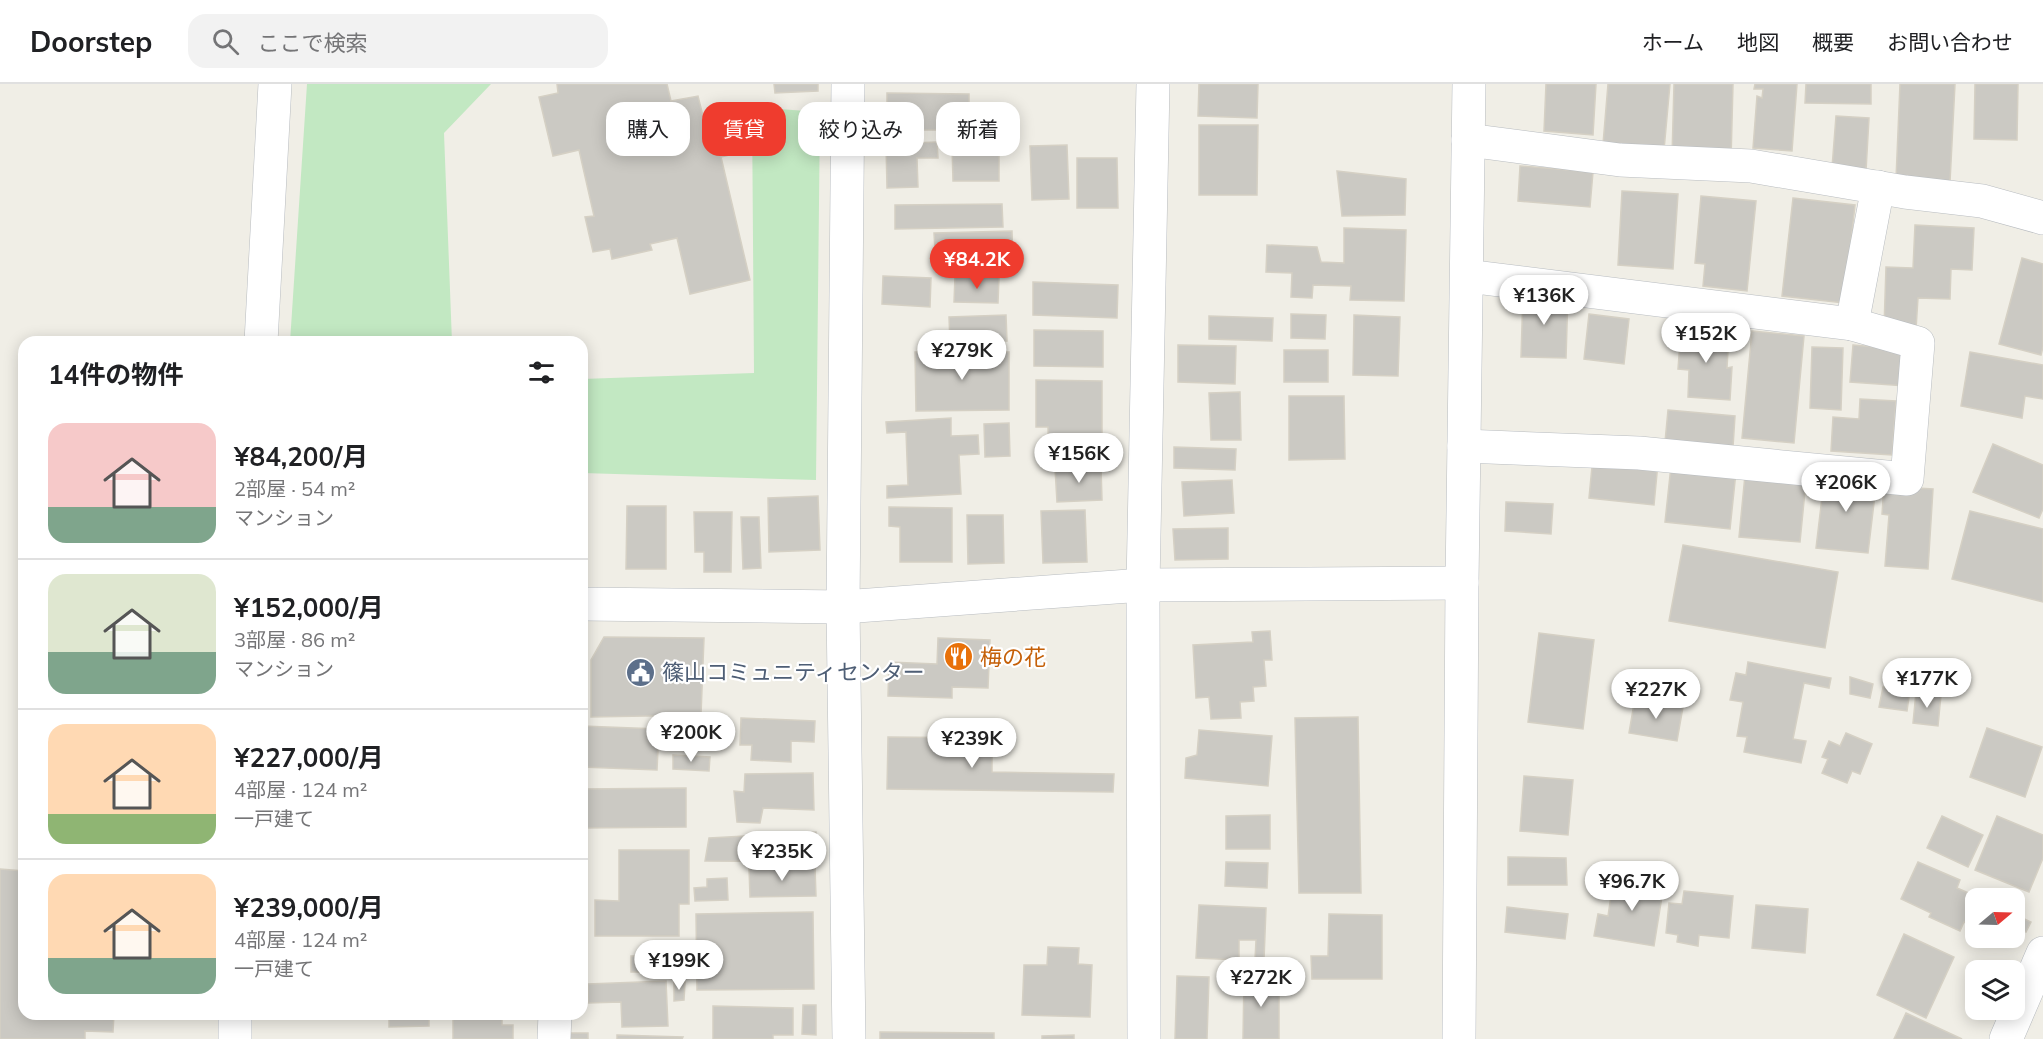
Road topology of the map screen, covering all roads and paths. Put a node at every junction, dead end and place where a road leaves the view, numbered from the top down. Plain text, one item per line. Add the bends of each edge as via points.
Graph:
1 (274, 84) edge
2 (848, 84) edge
3 (1153, 84) edge
4 (1469, 84) edge
5 (1468, 140) junction
6 (1878, 187) junction
7 (2043, 218) edge
8 (1467, 276) junction
9 (1852, 324) junction
10 (261, 336) edge
11 (1464, 446) junction
12 (1462, 584) junction
13 (1143, 585) junction
14 (588, 604) edge
15 (843, 607) junction
16 (2043, 953) edge
17 (236, 1020) edge
18 (555, 1020) edge
19 (235, 1039) edge
20 (554, 1039) edge
21 (849, 1039) edge
22 (1144, 1039) edge
23 (1459, 1039) edge
24 (2006, 1039) edge

1 - 10 street
2 - 15 street
3 - 13 street
4 - 5 street
5 - 6 street via 1620,160 1751,166
5 - 8 street
6 - 7 street via 1982,201
6 - 9 street
8 - 9 street
8 - 11 street
9 - 11 street via 1918,343 1907,479 1639,453
11 - 12 street
12 - 13 street
12 - 23 street
13 - 15 street
13 - 22 street
14 - 15 street
15 - 21 street
16 - 24 street
17 - 19 street
18 - 20 street

